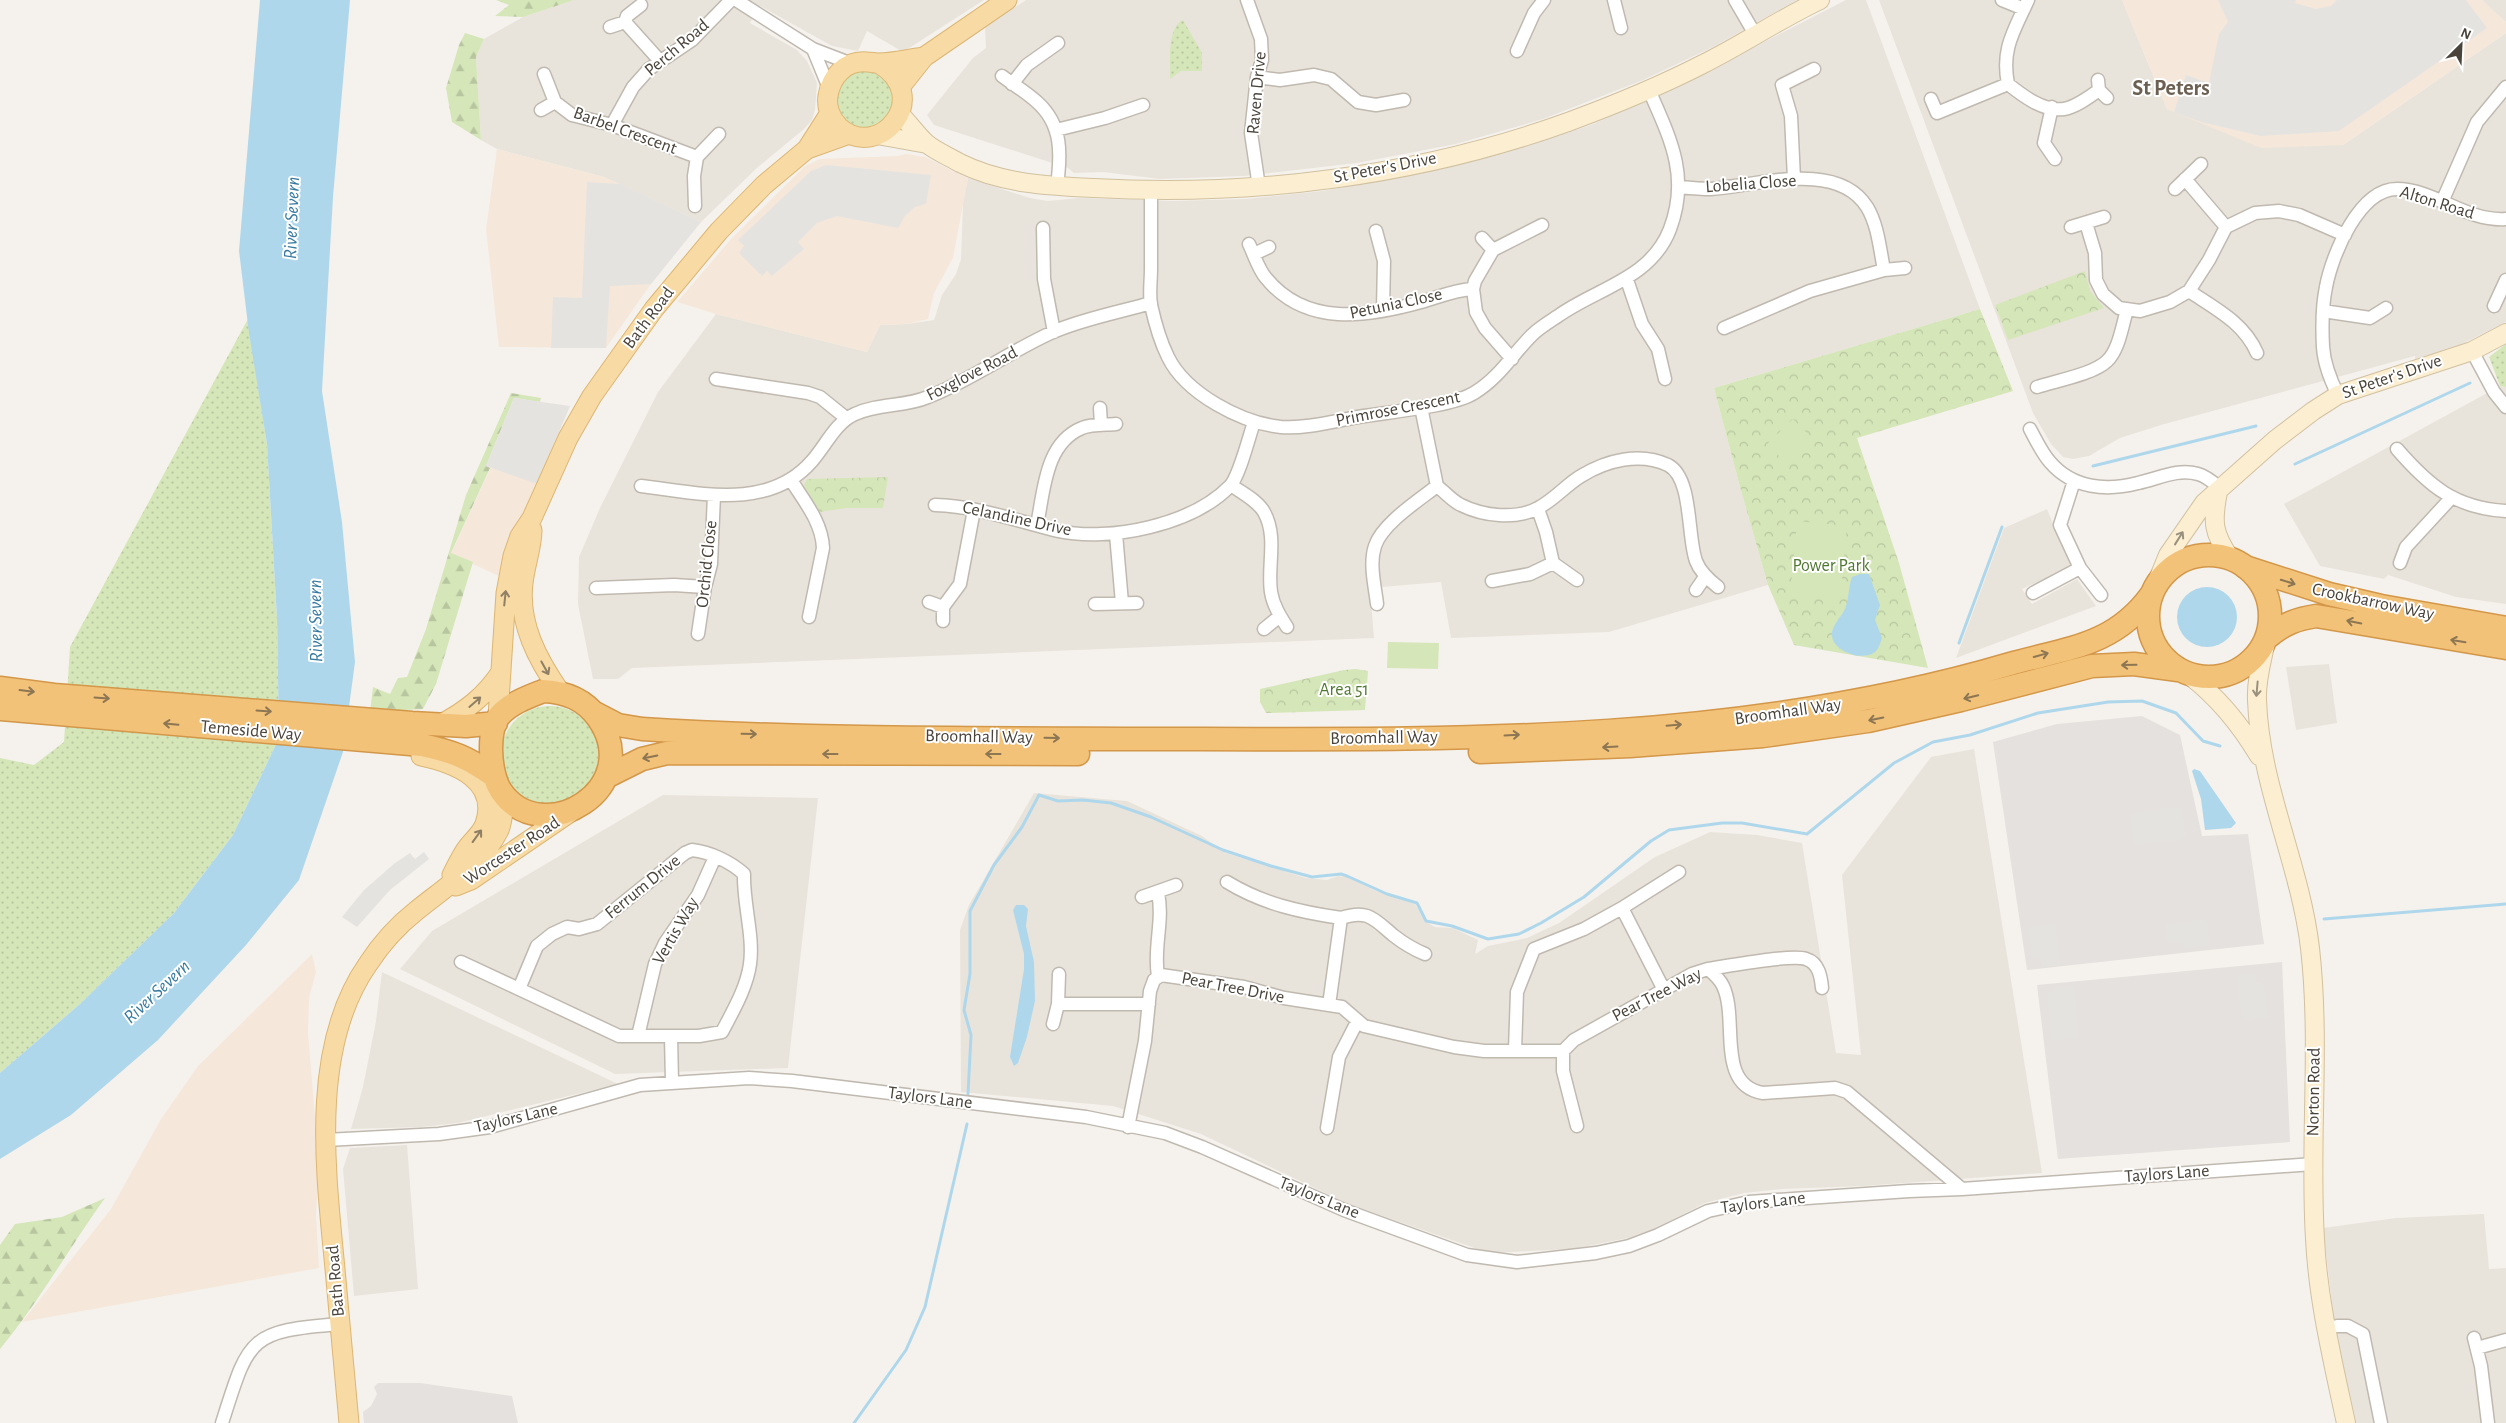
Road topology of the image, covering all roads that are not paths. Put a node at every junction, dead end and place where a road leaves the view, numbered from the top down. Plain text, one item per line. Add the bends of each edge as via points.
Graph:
1 (731, 0) edge
2 (736, 0) edge
3 (1007, 0) edge
4 (1247, 0) edge
5 (1544, 0) edge
6 (1614, 0) edge
7 (1735, 0) edge
8 (1820, 0) edge
9 (2002, 0) edge
10 (2026, 4) edge
11 (641, 5) dead end
12 (625, 22) junction
13 (610, 27) dead end
14 (1621, 28) dead end
15 (1756, 36) junction
16 (1058, 43) dead end
17 (813, 49) junction
18 (1517, 51) dead end
19 (924, 57) junction
20 (660, 60) junction
21 (878, 63) junction
22 (852, 64) junction
23 (1814, 70) dead end
24 (544, 74) dead end
25 (1257, 77) junction
26 (2008, 84) junction
27 (901, 86) junction
28 (829, 88) junction
29 (2506, 88) edge
30 (1649, 90) junction
31 (2101, 90) dead end
32 (1931, 99) dead end
33 (1404, 100) dead end
34 (555, 102) junction
35 (1143, 105) dead end
36 (2052, 107) junction
37 (541, 110) dead end
38 (830, 113) junction
39 (900, 114) junction
40 (612, 126) junction
41 (1056, 130) junction
42 (719, 134) dead end
43 (849, 134) junction
44 (877, 135) junction
45 (927, 144) junction
46 (807, 149) junction
47 (697, 157) junction
48 (2055, 159) dead end
49 (2201, 164) dead end
50 (1794, 179) junction
51 (2185, 179) junction
52 (1057, 186) junction
53 (1259, 187) junction
54 (1680, 187) junction
55 (2175, 189) dead end
56 (1151, 191) junction
57 (2442, 202) junction
58 (695, 206) dead end
59 (2104, 217) dead end
60 (2506, 219) edge
61 (2086, 223) junction
62 (1542, 225) dead end
63 (2071, 226) dead end
64 (2226, 227) junction
65 (1043, 228) dead end
66 (1376, 231) dead end
67 (2346, 235) junction
68 (1482, 238) dead end
69 (1269, 247) dead end
70 (1493, 250) junction
71 (1905, 268) dead end
72 (1884, 270) junction
73 (1627, 280) junction
74 (2506, 280) edge
75 (1473, 289) junction
76 (2190, 291) junction
77 (1151, 303) junction
78 (2493, 305) dead end
79 (2386, 308) dead end
80 (1383, 309) junction
81 (2127, 310) junction
82 (2323, 311) junction
83 (1724, 328) dead end
84 (1054, 332) junction
85 (2506, 334) edge
86 (2472, 351) junction
87 (2257, 353) dead end
88 (1512, 359) junction
89 (716, 379) dead end
90 (1665, 379) dead end
91 (2037, 387) dead end
92 (2338, 395) junction
93 (1421, 407) junction
94 (2506, 407) edge
95 (1100, 408) dead end
96 (846, 418) junction
97 (1254, 422) junction
98 (1116, 424) dead end
99 (1101, 426) junction
100 (2030, 430) dead end
101 (2396, 449) dead end
102 (671, 476) dead end
103 (791, 480) junction
104 (2074, 480) junction
105 (1231, 485) junction
106 (641, 486) dead end
107 (1437, 486) junction
108 (670, 490) junction
109 (2219, 490) junction
110 (714, 495) junction
111 (2452, 497) junction
112 (935, 505) dead end
113 (1538, 509) junction
114 (974, 510) junction
115 (2506, 511) edge
116 (532, 518) junction
117 (1037, 525) junction
118 (1116, 534) junction
119 (2236, 562) junction
120 (1552, 563) junction
121 (2400, 563) dead end
122 (2080, 568) junction
123 (1705, 577) junction
124 (1577, 580) dead end
125 (1492, 581) dead end
126 (704, 587) junction
127 (1718, 587) dead end
128 (596, 588) dead end
129 (2154, 588) junction
130 (1696, 590) dead end
131 (2034, 593) dead end
132 (2101, 595) dead end
133 (929, 602) dead end
134 (1122, 603) junction
135 (1137, 603) dead end
136 (1094, 604) dead end
137 (1377, 604) dead end
138 (943, 607) junction
139 (809, 618) dead end
140 (943, 621) dead end
141 (2506, 628) edge
142 (1264, 629) dead end
143 (698, 634) dead end
144 (2267, 639) junction
145 (2506, 648) edge
146 (501, 672) junction
147 (2183, 672) junction
148 (0, 688) edge
149 (560, 692) junction
150 (53, 705) junction
151 (0, 709) edge
152 (593, 712) junction
153 (497, 719) junction
154 (441, 724) junction
155 (393, 747) junction
156 (2265, 765) junction
157 (494, 776) junction
158 (606, 777) junction
159 (505, 797) junction
160 (578, 807) junction
161 (715, 857) junction
162 (1679, 872) dead end
163 (1228, 882) dead end
164 (1176, 886) dead end
165 (443, 892) junction
166 (1158, 893) junction
167 (1142, 897) dead end
168 (1622, 908) junction
169 (1340, 918) junction
170 (1424, 954) dead end
171 (461, 962) dead end
172 (1708, 969) junction
173 (1059, 974) dead end
174 (1158, 976) junction
175 (1822, 988) dead end
176 (519, 989) junction
177 (1664, 990) junction
178 (1058, 1004) junction
179 (1149, 1004) junction
180 (1329, 1005) junction
181 (1357, 1022) junction
182 (1054, 1024) dead end
183 (638, 1036) junction
184 (671, 1036) junction
185 (1515, 1050) junction
186 (1563, 1051) junction
187 (672, 1082) junction
188 (1577, 1126) dead end
189 (1128, 1127) junction
190 (1327, 1128) dead end
191 (326, 1140) junction
192 (2314, 1164) junction
193 (1962, 1190) junction
194 (340, 1324) junction
195 (2337, 1326) dead end
196 (2506, 1340) edge
197 (222, 1423) edge
198 (349, 1423) edge
199 (2346, 1423) edge
200 (2382, 1423) edge
201 (2488, 1423) edge

1 - 20 street, Perch Road via 692,40
2 - 17 street
3 - 19 main road
4 - 25 street, Raven Drive via 1261,39 1262,60
5 - 18 street via 1534,13
6 - 14 street
7 - 15 street
8 - 15 street, St Peter's Drive
9 - 10 street
10 - 26 street via 2006,52
11 - 12 street via 627,16
12 - 13 street
12 - 20 street
15 - 30 street, St Peter's Drive
16 - 41 street via 1007,80 1043,107
17 - 22 street
17 - 28 street
19 - 21 main road
19 - 27 main road
20 - 40 street, Perch Road via 633,87
21 - 22 main road
21 - 27 main road via 889,70
22 - 28 main road via 835,76
23 - 50 street via 1782,85 1791,116
24 - 34 street, Barbel Crescent
25 - 33 street via 1280,80 1314,75 1331,79 1358,102 1376,105
25 - 53 street, Raven Drive via 1251,133
26 - 32 street via 1937,113
26 - 36 street via 2026,98
27 - 39 main road
28 - 38 main road
29 - 57 street via 2476,122
30 - 53 street, St Peter's Drive via 1568,122 1493,145 1410,165
30 - 54 street, Primrose Crescent via 1671,139
31 - 36 street via 2064,109
34 - 37 street, Barbel Crescent
34 - 40 street, Barbel Crescent via 572,115
35 - 41 street
36 - 48 street via 2044,142
38 - 43 main road via 838,126
38 - 46 main road, Bath Road
39 - 44 main road via 893,125
39 - 45 street, St Peter's Drive
40 - 47 street, Barbel Crescent
41 - 52 street via 1061,154
42 - 47 street, Barbel Crescent
43 - 44 main road, Bath Road
43 - 46 main road, Bath Road
44 - 45 street, St Peter's Drive
45 - 52 street, St Peter's Drive via 962,164 1000,178
46 - 116 main road, Bath Road via 764,185 719,231 654,309 568,438
47 - 58 street, Barbel Crescent
49 - 51 street
50 - 54 street, Lobelia Close via 1710,189
50 - 72 street, Lobelia Close via 1830,182 1851,190 1867,207
51 - 55 street
51 - 64 street
52 - 56 street, St Peter's Drive
53 - 56 street, St Peter's Drive
54 - 73 street, Primrose Crescent via 1670,231 1655,256
56 - 77 street, Primrose Crescent
57 - 60 street, Alton Road via 2476,216
57 - 67 street, Alton Road via 2405,190 2386,190 2364,204
59 - 61 street
61 - 63 street
61 - 81 street via 2100,287 2110,302
62 - 70 street
64 - 67 street via 2256,213 2279,212 2299,215
64 - 76 street
65 - 84 street via 1044,279
66 - 80 street via 1384,260
67 - 82 street, Alton Road via 2326,285
68 - 70 street
69 - 80 street, Petunia Close via 1252,249 1264,277 1284,296 1312,311 1340,316
70 - 75 street
71 - 72 street
72 - 83 street via 1810,291
73 - 88 street, Primrose Crescent via 1560,315 1533,335
73 - 90 street via 1642,324 1658,349
74 - 78 street
75 - 80 street, Petunia Close
75 - 88 street via 1476,312 1484,328
76 - 81 street via 2150,310
76 - 87 street via 2241,328
77 - 84 street, Foxglove Road
77 - 97 street, Primrose Crescent via 1158,333 1169,359 1186,380 1207,398
79 - 82 street via 2370,318
81 - 91 street via 2107,361 2091,370
82 - 92 street, Alton Road via 2324,350
84 - 96 street, Foxglove Road via 934,395 917,402 873,408
85 - 86 street, St Peter's Drive
86 - 92 street, St Peter's Drive
86 - 94 street
88 - 93 street, Primrose Crescent via 1497,376 1472,394
89 - 96 street via 808,393 820,397
92 - 109 street, St Peter's Drive via 2275,440
93 - 97 street, Primrose Crescent via 1313,425 1283,427
93 - 107 street
95 - 99 street
96 - 103 street via 812,461
97 - 105 street
98 - 99 street
99 - 117 street via 1083,427 1064,439 1057,448 1051,458
100 - 104 street via 2050,462
101 - 111 street via 2422,478
102 - 108 street
103 - 110 street via 773,489 742,495
103 - 139 street via 814,516 823,538
104 - 109 street via 2089,486 2110,488 2171,473 2198,474
104 - 122 street via 2060,525
105 - 118 street, Celandine Drive via 1210,502 1184,516
105 - 142 street via 1263,511 1268,523 1271,593 1283,622
106 - 108 street
107 - 113 street via 1460,505 1486,514 1510,516
107 - 137 street via 1384,531 1375,544 1372,563
108 - 110 street
109 - 119 street via 2214,527 2219,543
129 -> 109 street, St Peter's Drive via 2162,567 2190,519
110 - 126 street, Orchid Close via 711,564
111 - 115 street via 2483,510
111 - 121 street via 2406,546
112 - 114 street, Celandine Drive
113 - 120 street
113 - 123 street via 1582,475 1616,460 1641,457 1668,466 1680,477 1696,562
114 - 117 street, Celandine Drive
114 - 138 street via 960,584
146 -> 116 main road, Bath Road via 506,593 513,556 520,536
116 -> 149 main road, Bath Road via 532,536 522,586 524,616 535,651
117 - 118 street, Celandine Drive via 1060,531
118 - 134 street
119 - 129 highway via 2219,555 2196,555 2171,568
119 -> 141 highway, Crookbarrow Way via 2284,581 2346,598
119 - 144 highway via 2257,580 2264,593 2270,622
120 - 124 street
120 - 125 street via 1530,574
122 - 131 street
122 - 132 street
123 - 127 street
123 - 130 street
126 - 128 street
126 - 143 street, Orchid Close
129 - 147 highway via 2150,622 2154,643 2161,655
152 -> 129 highway, Broomhall Way via 618,725 642,729 802,735 1244,739 1483,737 1743,720 1865,701 2087,644 2124,625 2140,610
133 - 138 street
134 - 135 street
134 - 136 street
138 - 140 street
145 -> 144 highway, Crookbarrow Way via 2316,616 2296,619
144 - 147 highway via 2257,652 2232,671 2204,678
144 -> 156 street, Norton Road via 2256,698
146 - 153 main road, Bath Road
154 -> 146 main road via 482,696
147 - 156 street, Norton Road via 2209,690 2227,708
147 -> 158 highway, Broomhall Way via 2134,664 2092,666 1868,720 1705,742 1479,752 667,753 642,759
148 -> 150 highway, Temeside Way
149 - 152 highway via 583,702
149 - 153 highway via 543,691 525,698
150 - 151 highway, Temeside Way
150 -> 154 highway, Temeside Way
155 -> 150 highway, Temeside Way
152 - 158 highway via 607,734 611,756
153 - 154 highway, Temeside Way via 466,726
153 - 157 highway via 492,734
155 - 157 highway, Temeside Way via 450,751 468,758
165 -> 155 main road via 485,822 487,804 484,793 478,781 458,767
156 - 192 street, Norton Road via 2297,879 2310,949 2315,1008
157 - 159 highway
158 - 160 highway via 591,797
159 - 160 highway via 538,815 553,815
159 - 165 main road, Worcester Road via 500,829 482,853
160 - 165 main road, Worcester Road via 472,880
161 - 176 street, Ferrum Drive via 700,851 685,853 597,924 579,930 567,927 552,934 537,946
161 - 183 street, Vertis Way via 698,895 655,964
161 - 184 street, Ferrum Drive via 734,865 744,874 750,963 745,982 722,1032
162 - 168 street
163 - 169 street via 1247,894 1276,905
164 - 166 street
165 - 191 main road, Worcester Road via 393,931 357,983 342,1016 333,1050
166 - 167 street
166 - 174 street via 1161,909 1156,957
168 - 177 street
168 - 185 street via 1534,949 1517,992
169 - 170 street via 1352,914 1376,919 1399,939
169 - 180 street
171 - 176 street
172 - 175 street via 1806,959 1820,972
172 - 177 street, Pear Tree Way
172 - 193 street, Pear Tree Way via 1723,985 1727,998 1734,1070 1741,1083 1751,1091 1763,1093 1835,1088 1847,1092
173 - 178 street
174 - 179 street, Pear Tree Drive via 1150,991
174 - 180 street, Pear Tree Drive via 1164,974 1244,987
176 - 183 street, Ferrum Drive via 619,1036
177 - 186 street, Pear Tree Way via 1574,1040
178 - 179 street
178 - 182 street
179 - 189 street, Pear Tree Drive
180 - 181 street, Pear Tree Drive via 1342,1007
181 - 185 street, Pear Tree Drive via 1454,1047 1484,1051
181 - 190 street via 1339,1057
183 - 184 street, Ferrum Drive
184 - 187 street
185 - 186 street, Pear Tree Drive
186 - 188 street via 1564,1072
187 - 189 street, Taylors Lane via 749,1078 792,1081 1086,1117
187 - 191 street, Taylors Lane via 640,1085 490,1126 439,1134
189 - 193 street, Taylors Lane via 1165,1133 1193,1143 1324,1202 1467,1254 1517,1262 1629,1246 1708,1211 1748,1202 1909,1190
191 - 194 main road, Bath Road
192 - 193 street, Taylors Lane
192 - 199 street, Norton Road via 2314,1231 2319,1289
194 - 197 street via 288,1329 266,1336 257,1343 238,1372
194 - 198 main road, Bath Road
195 - 200 street via 2348,1326 2363,1334
196 - 201 street via 2476,1343

